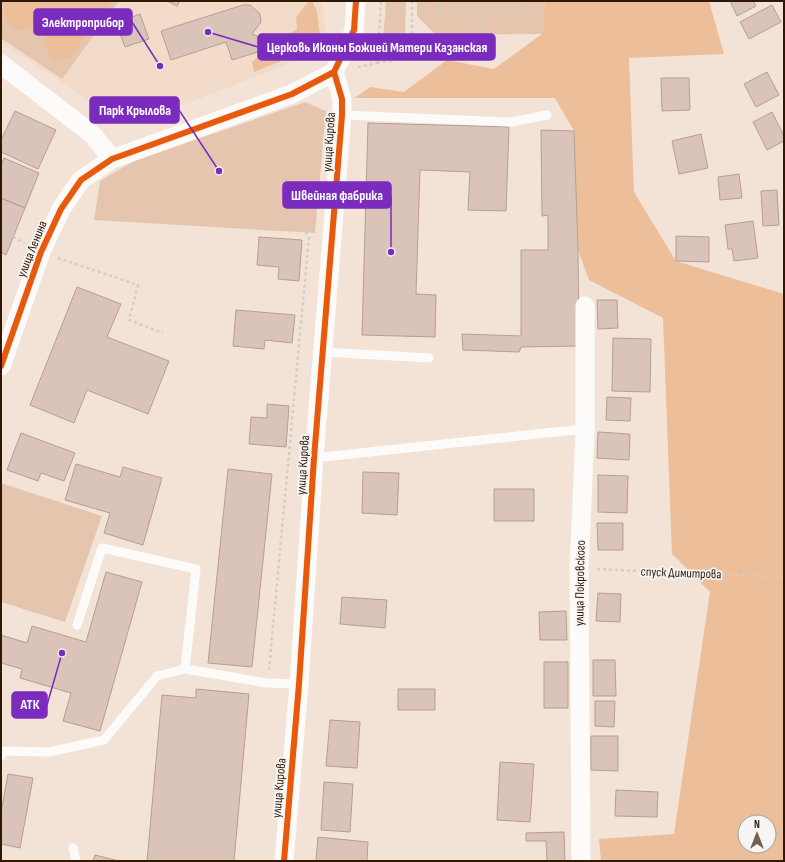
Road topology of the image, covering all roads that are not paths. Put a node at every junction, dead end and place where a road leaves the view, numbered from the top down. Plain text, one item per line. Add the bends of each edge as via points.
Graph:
1 (356, 1) edge
2 (1, 64) edge
3 (334, 72) junction
4 (342, 115) junction
5 (547, 115) dead end
6 (112, 159) junction
7 (585, 306) dead end
8 (324, 352) junction
9 (429, 358) dead end
10 (1, 366) edge
11 (585, 433) junction
12 (314, 458) junction
13 (77, 625) dead end
14 (185, 669) junction
15 (299, 684) junction
16 (1, 756) edge
17 (73, 848) dead end
18 (76, 861) edge
19 (284, 861) edge
20 (580, 861) edge

1 - 3 street via 354,30
2 - 6 street via 92,134
3 - 4 street, улица Кирова via 342,99
3 - 6 street, улица Ленина via 292,94
4 - 5 lane via 511,122
4 - 8 street, улица Кирова
6 - 10 street, улица Ленина via 81,180 61,209 41,252
7 - 11 street, улица Покровского
8 - 9 lane
8 - 12 street, улица Кирова
11 - 12 lane via 574,430
11 - 20 street, улица Покровского via 579,569
12 - 15 street, улица Кирова
13 - 14 lane via 102,548 196,569
14 - 15 lane via 267,683
14 - 16 lane via 157,676 104,740 49,752 3,751
15 - 19 street, улица Кирова
17 - 18 lane

